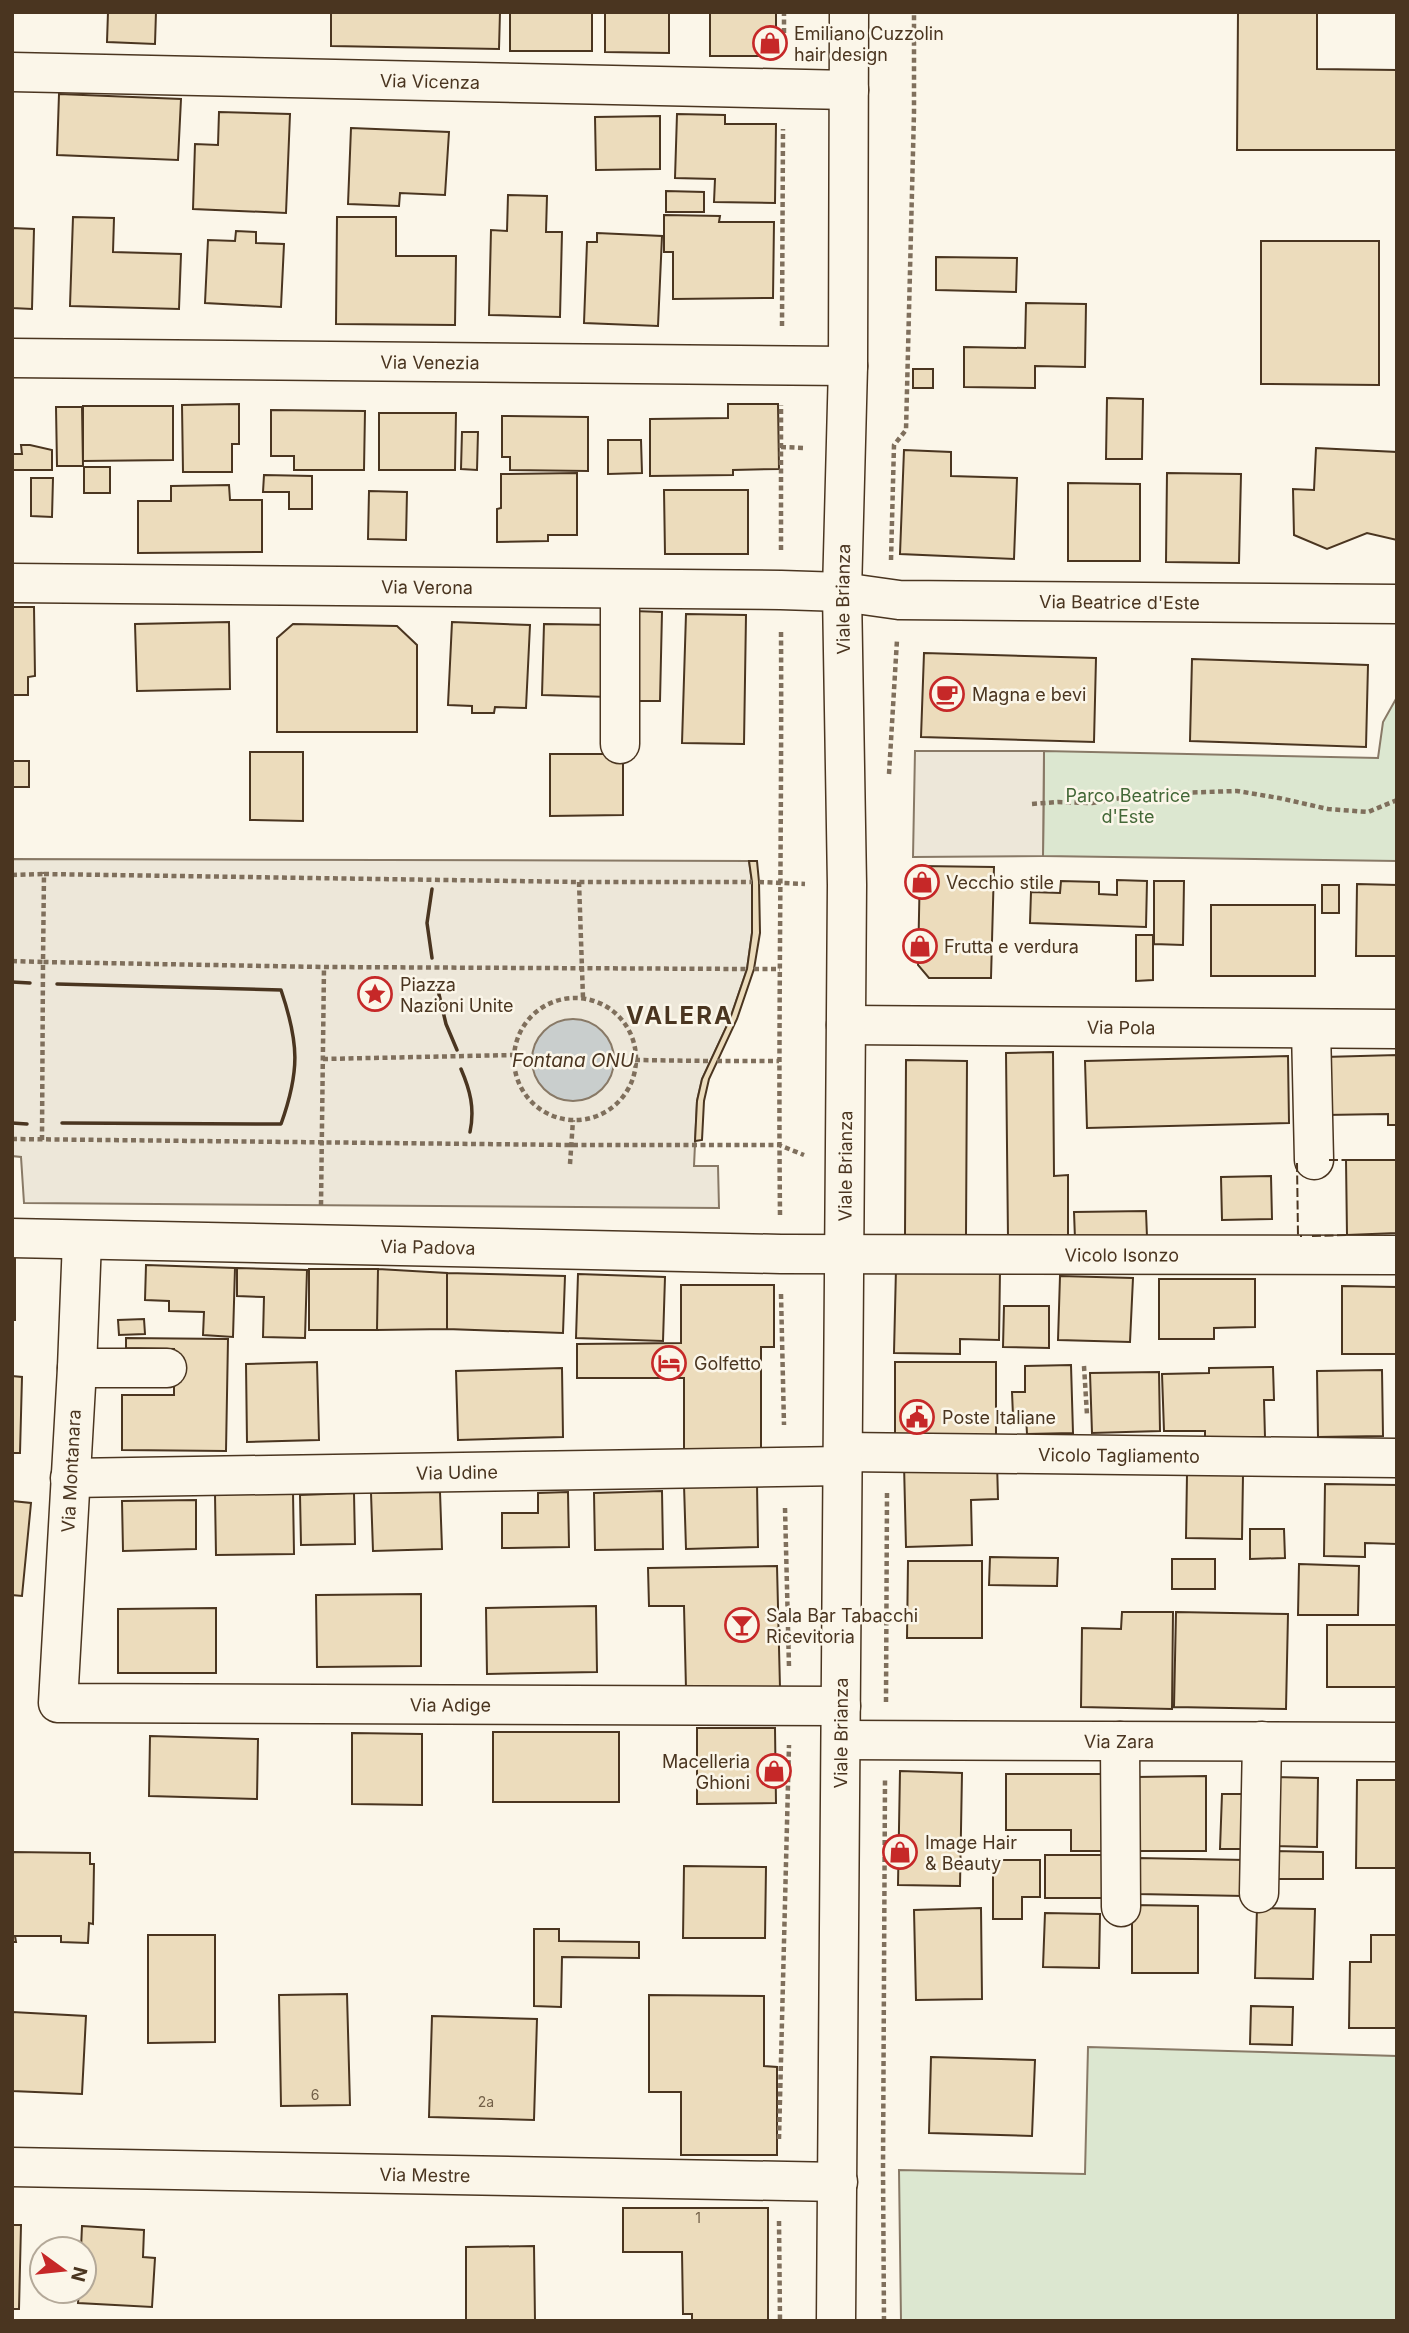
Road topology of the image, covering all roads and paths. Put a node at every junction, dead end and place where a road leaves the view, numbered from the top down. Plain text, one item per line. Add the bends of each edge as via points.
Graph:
1 (784, 12) edge
2 (849, 12) edge
3 (914, 12) edge
4 (12, 72) edge
5 (784, 88) junction
6 (849, 90) junction
7 (12, 358) edge
8 (782, 366) junction
9 (848, 366) junction
10 (12, 583) edge
11 (620, 589) junction
12 (781, 590) junction
13 (842, 592) junction
14 (899, 600) junction
15 (1397, 604) edge
16 (620, 744) dead end
17 (889, 779) dead end
18 (1397, 800) edge
19 (1032, 804) dead end
20 (44, 874) junction
21 (12, 875) edge
22 (579, 882) junction
23 (752, 882) dead end
24 (12, 961) edge
25 (43, 962) junction
26 (324, 967) junction
27 (754, 969) dead end
28 (780, 969) junction
29 (582, 970) junction
30 (747, 970) dead end
31 (583, 998) junction
32 (846, 1025) junction
33 (1397, 1029) edge
34 (1311, 1030) junction
35 (514, 1055) junction
36 (323, 1059) junction
37 (635, 1060) junction
38 (709, 1061) dead end
39 (718, 1061) dead end
40 (779, 1061) junction
41 (573, 1120) junction
42 (12, 1139) edge
43 (42, 1140) junction
44 (321, 1141) junction
45 (571, 1145) junction
46 (779, 1145) junction
47 (1314, 1160) dead end
48 (570, 1164) dead end
49 (845, 1171) junction
50 (12, 1238) edge
51 (82, 1240) junction
52 (320, 1244) junction
53 (845, 1253) junction
54 (781, 1254) junction
55 (1397, 1255) edge
56 (77, 1368) junction
57 (167, 1368) dead end
58 (887, 1451) junction
59 (1397, 1458) edge
60 (843, 1459) junction
61 (785, 1468) junction
62 (70, 1478) junction
63 (58, 1703) joint
64 (790, 1707) junction
65 (841, 1723) junction
66 (885, 1740) junction
67 (1120, 1741) junction
68 (1262, 1741) junction
69 (1397, 1742) edge
70 (1259, 1892) dead end
71 (1121, 1908) dead end
72 (12, 2167) edge
73 (778, 2182) junction
74 (838, 2182) junction
75 (780, 2321) edge
76 (836, 2321) edge
77 (884, 2321) edge

1 - 5 path
2 - 6 street, Viale Brianza
3 - 14 path via 906,430 894,445 891,563 900,577
4 - 5 street, Via Vicenza
5 - 6 street, Via Vicenza
5 - 8 path
6 - 9 street, Viale Brianza
7 - 8 street, Via Venezia
8 - 9 street, Via Venezia
8 - 12 path
9 - 13 street, Viale Brianza
10 - 11 street, Via Verona
11 - 12 street, Via Verona
11 - 16 street
12 - 13 street, Via Verona
12 - 28 path
13 - 14 street, Via Beatrice d'Este
13 - 32 street, Viale Brianza
14 - 15 street, Via Beatrice d'Este
14 - 17 path
18 - 19 path via 1368,812 1237,791
20 - 21 path
20 - 22 path
20 - 25 path
22 - 23 path
22 - 29 path
24 - 25 path
25 - 26 path
25 - 43 path
26 - 29 path
26 - 36 path
27 - 28 path
28 - 40 path
29 - 30 path
29 - 31 path
31 - 35 path via 544,1005 528,1018
31 - 37 path via 601,1003 628,1028
32 - 34 street, Via Pola
32 - 49 street, Viale Brianza
33 - 34 street, Via Pola
34 - 47 street
35 - 36 path
35 - 41 path via 523,1092 536,1107
36 - 44 path
37 - 38 path
37 - 41 path via 632,1082 608,1111
39 - 40 path
40 - 46 path
41 - 45 path
42 - 43 path
43 - 44 path
44 - 45 path
44 - 52 path
45 - 46 path
45 - 48 path
46 - 49 path
46 - 54 path
49 - 53 street, Viale Brianza
50 - 51 street, Via Padova
51 - 52 street, Via Padova
51 - 56 street, Via Montanara
52 - 54 street, Via Padova
53 - 54 street, Via Padova
53 - 55 street, Vicolo Isonzo
53 - 60 street, Viale Brianza
54 - 61 path
56 - 57 street
56 - 62 street, Via Montanara
58 - 59 street, Vicolo Tagliamento
58 - 60 street, Vicolo Tagliamento
58 - 66 path
60 - 61 street, Via Udine
60 - 65 street, Viale Brianza
61 - 62 street, Via Udine
61 - 64 path
62 - 63 street, Via Montanara
63 - 64 street, Via Adige
64 - 65 street, Via Adige
64 - 73 path
65 - 66 street, Via Zara
65 - 74 street, Viale Brianza
66 - 67 street, Via Zara
66 - 77 path
67 - 68 street, Via Zara
67 - 71 street
68 - 69 street, Via Zara
68 - 70 street
72 - 73 street, Via Mestre
73 - 74 street, Via Mestre
73 - 75 path
74 - 76 street, Viale Brianza

